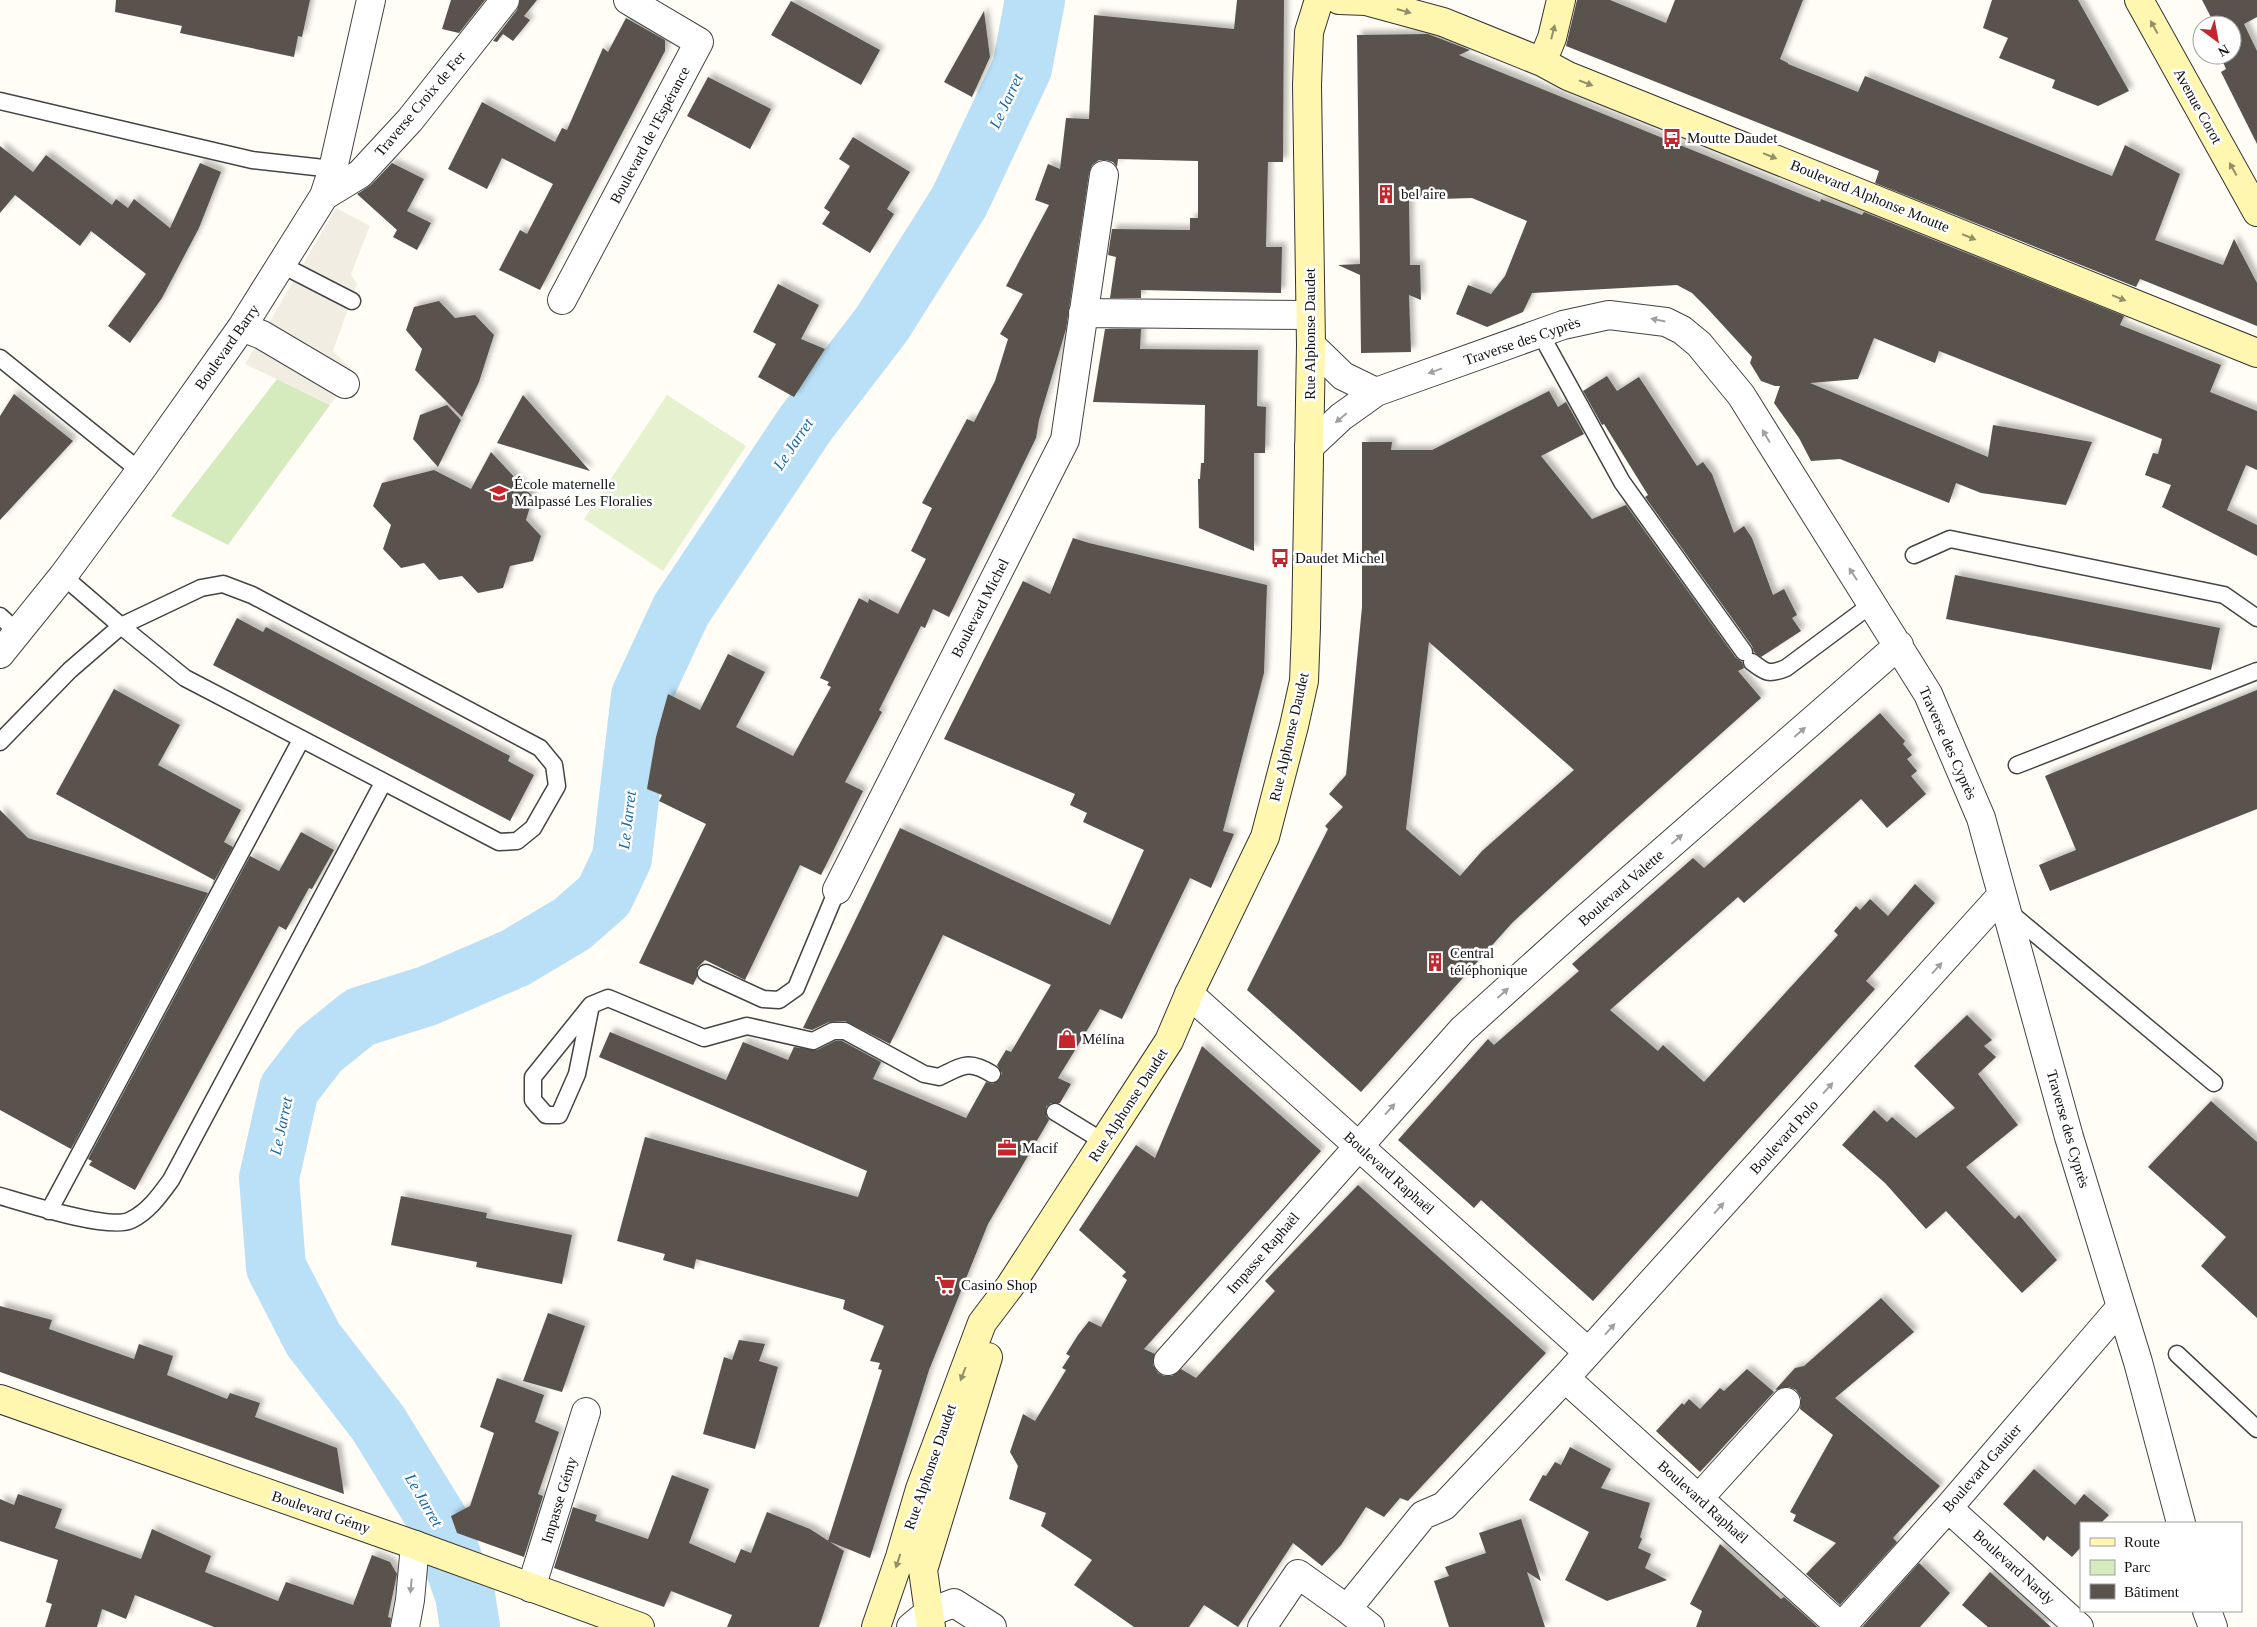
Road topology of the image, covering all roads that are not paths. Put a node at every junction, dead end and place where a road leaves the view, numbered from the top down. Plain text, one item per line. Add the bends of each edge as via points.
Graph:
1 (370, 0) edge
2 (505, 0) edge
3 (628, 0) edge
4 (1319, 0) edge
5 (1339, 0) edge
6 (1561, 0) edge
7 (2139, 0) edge
8 (1542, 62) junction
9 (0, 101) edge
10 (333, 169) junction
11 (1104, 175) dead end
12 (324, 196) junction
13 (2257, 212) edge
14 (282, 266) junction
15 (562, 300) dead end
16 (352, 301) dead end
17 (1083, 313) junction
18 (1309, 315) junction
19 (242, 327) junction
20 (1540, 334) junction
21 (1311, 346) junction
22 (2257, 353) edge
23 (0, 358) edge
24 (345, 384) dead end
25 (1376, 392) junction
26 (1309, 448) junction
27 (140, 471) junction
28 (1914, 555) dead end
29 (63, 576) junction
30 (1872, 604) junction
31 (2257, 618) edge
32 (9, 624) edge
33 (121, 626) junction
34 (1899, 645) junction
35 (0, 654) edge
36 (2257, 671) edge
37 (301, 740) junction
38 (0, 742) edge
39 (2017, 766) dead end
40 (383, 783) junction
41 (837, 890) joint
42 (2006, 904) junction
43 (706, 973) dead end
44 (1189, 994) junction
45 (591, 1005) junction
46 (992, 1074) dead end
47 (2214, 1083) dead end
48 (1055, 1112) dead end
49 (1104, 1142) junction
50 (1358, 1145) junction
51 (0, 1196) edge
52 (49, 1211) junction
53 (1010, 1286) junction
54 (2121, 1307) junction
55 (1588, 1352) junction
56 (2177, 1354) dead end
57 (1168, 1361) dead end
58 (1565, 1378) junction
59 (0, 1399) edge
60 (1786, 1402) dead end
61 (586, 1412) dead end
62 (2257, 1429) edge
63 (1698, 1498) junction
64 (1948, 1508) junction
65 (2181, 1522) edge
66 (415, 1545) junction
67 (531, 1588) junction
68 (1348, 1609) junction
69 (2207, 1612) edge
70 (923, 1622) edge
71 (405, 1627) edge
72 (640, 1627) edge
73 (876, 1627) edge
74 (992, 1627) edge
75 (1262, 1627) edge
76 (1370, 1627) edge
77 (1841, 1627) edge
78 (2079, 1627) edge
79 (2213, 1627) edge

1 - 10 street, Boulevard Barry
2 - 12 street, Traverse Croix de Fer via 410,120 360,174
3 - 15 street, Boulevard de l'Espérance via 699,42
4 - 18 street, Rue Alphonse Daudet via 1309,32 1307,76
5 -> 8 street, Boulevard Alphonse Moutte via 1366,1 1443,22
8 -> 6 street via 1552,38
13 -> 7 street, Avenue Corot
8 -> 22 street, Boulevard Alphonse Moutte via 1568,76
9 - 10 lane via 252,160
10 - 12 street, Boulevard Barry
11 - 17 street, Boulevard Michel
12 - 14 street, Boulevard Barry
14 - 16 lane
14 - 19 street, Boulevard Barry
17 - 18 street
17 - 41 street, Boulevard Michel via 1065,440
18 - 21 street, Rue Alphonse Daudet
19 - 24 street via 262,335
19 - 27 street, Boulevard Barry
20 -> 25 street, Traverse des Cyprès
30 -> 20 street, Traverse des Cyprès via 1741,395 1693,339 1666,322 1609,314
20 - 30 lane via 1622,482 1748,657 1764,672 1773,673 1786,668
21 - 25 street via 1342,376
21 - 26 street, Rue Alphonse Daudet
23 - 27 lane
25 -> 26 street, Traverse des Cyprès via 1342,417
26 - 44 street, Rue Alphonse Daudet via 1304,681 1265,837
27 - 29 street, Boulevard Barry
28 - 31 lane via 1950,539 2224,595
29 - 32 street, Boulevard Barry
29 - 33 lane
30 - 34 street, Traverse des Cyprès
32 - 35 street, Boulevard Barry
33 - 37 lane via 185,678
33 - 38 lane via 70,670
33 - 40 lane via 201,588 223,584 245,592 540,748 554,765 557,786 533,828 517,841 499,842
34 - 42 street, Traverse des Cyprès via 1928,694 1981,818
50 -> 34 street, Boulevard Valette via 1462,1030
36 - 39 lane
37 - 40 lane
37 - 52 lane
40 - 52 lane via 171,1180 152,1204 130,1222 105,1222
41 - 43 lane via 796,988 778,1000 764,999
42 - 47 lane
42 - 54 street, Traverse des Cyprès via 2069,1137
55 -> 42 street, Boulevard Polo
44 - 49 street, Rue Alphonse Daudet via 1169,1041
44 - 50 street, Boulevard Raphaël
45 - 45 lane via 533,1076 533,1100 546,1115 559,1115 577,1074
45 - 46 lane via 608,998 704,1038 747,1026 813,1041 833,1031 845,1031 924,1074 939,1077 964,1064 981,1067
48 - 49 lane
49 - 53 street, Rue Alphonse Daudet
50 - 55 street, Boulevard Raphaël
50 - 57 street, Impasse Raphaël
51 - 52 lane
53 - 70 street, Rue Alphonse Daudet via 923,1570
53 -> 73 street, Rue Alphonse Daudet via 982,1323 920,1489
54 - 64 street, Boulevard Gautier
54 - 65 street, Traverse des Cyprès
55 - 58 street, Boulevard Polo
56 - 62 lane
58 - 63 street, Boulevard Raphaël
58 - 68 street, Boulevard Polo via 1444,1506 1423,1515
59 - 66 street, Boulevard Gémy
60 - 63 street
61 - 67 street, Impasse Gémy
63 - 77 street, Boulevard Raphaël
64 - 77 street, Boulevard Gautier
64 - 78 street, Boulevard Nardy
66 - 67 street, Boulevard Gémy
66 -> 71 street
67 - 72 street, Boulevard Gémy
68 - 75 street via 1298,1574
68 - 76 street
69 - 79 street
70 - 74 street via 954,1604

